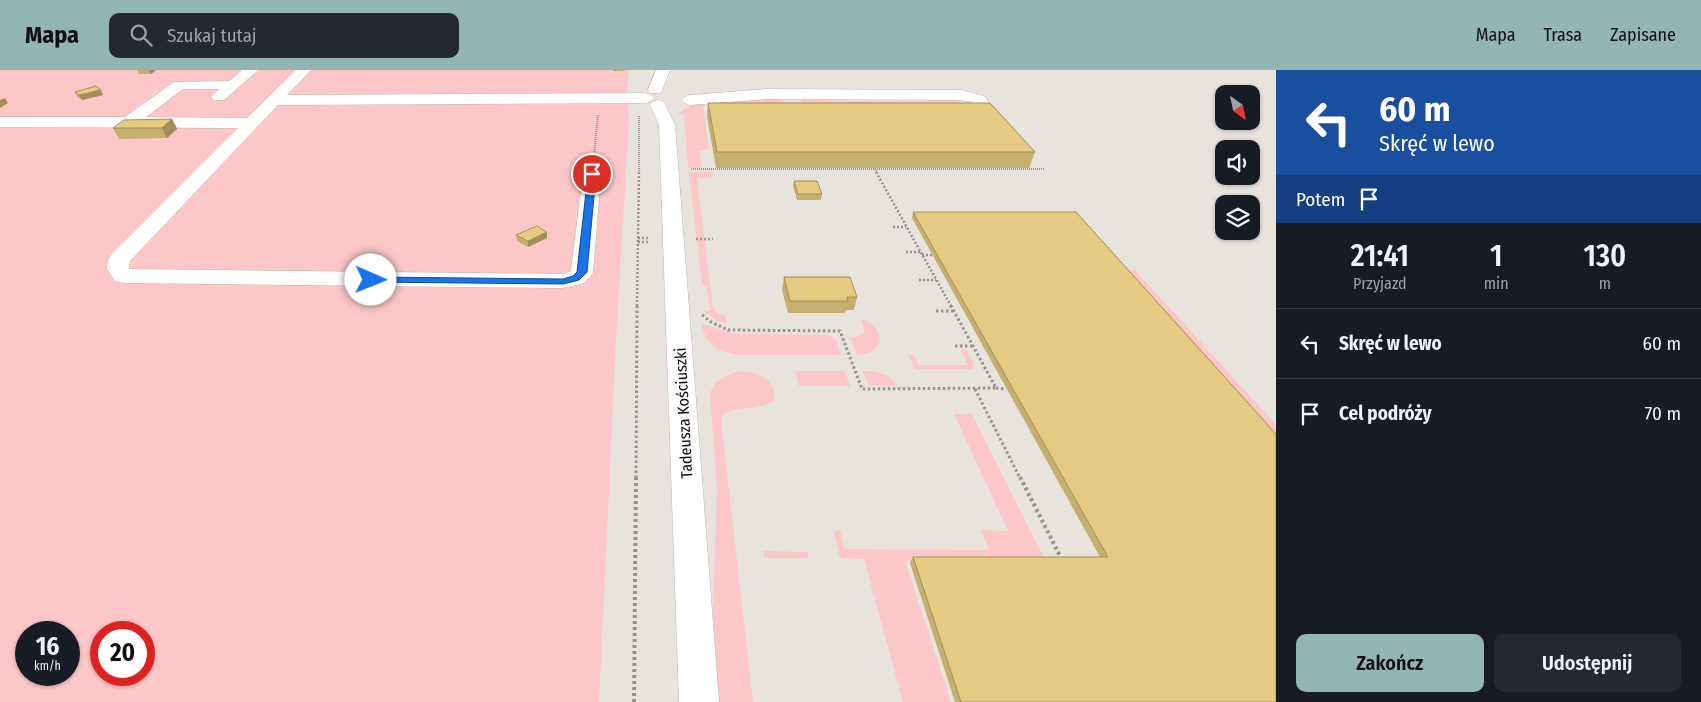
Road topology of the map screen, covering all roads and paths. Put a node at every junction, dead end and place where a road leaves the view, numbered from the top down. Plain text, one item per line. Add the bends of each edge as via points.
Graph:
1 (198, 70) edge
2 (251, 70) edge
3 (304, 70) edge
4 (663, 72) edge
5 (179, 85) junction
6 (233, 85) junction
7 (791, 94) junction
8 (961, 95) junction
9 (600, 98) junction
10 (667, 98) junction
11 (982, 104) edge
12 (235, 105) dead end
13 (261, 108) junction
14 (717, 112) edge
15 (735, 112) edge
16 (798, 112) edge
17 (965, 112) edge
18 (0, 122) edge
19 (129, 122) junction
20 (686, 169) dead end
21 (875, 170) junction
22 (1044, 170) dead end
23 (592, 174) joint
24 (894, 227) dead end
25 (906, 227) junction
26 (638, 242) junction
27 (674, 242) junction
28 (906, 252) dead end
29 (921, 254) junction
30 (932, 255) edge
31 (919, 280) dead end
32 (936, 280) junction
33 (701, 305) dead end
34 (936, 311) dead end
35 (953, 311) junction
36 (955, 346) dead end
37 (972, 346) junction
38 (996, 388) junction
39 (975, 389) junction
40 (1006, 389) dead end
41 (1064, 563) edge
42 (634, 702) edge
43 (699, 702) edge

1 - 5 street
2 - 6 street
3 - 13 street
4 - 10 street, Tadeusza Kościuszki
5 - 6 street
5 - 19 street
6 - 12 street via 213,103
7 - 8 street
7 - 10 street
7 - 16 street
8 - 11 street via 979,99
8 - 17 street via 971,106
9 - 10 street
9 - 13 street
9 - 23 path
10 - 26 path via 630,107 639,114
10 - 27 street, Tadeusza Kościuszki
13 - 19 street
13 - 23 street via 119,260 118,269 123,276 563,282 576,278 582,272
14 - 15 street
18 - 19 street
20 - 21 path
21 - 22 path
21 - 25 path
24 - 25 path
25 - 29 path
26 - 27 path
26 - 42 path
27 - 43 street, Tadeusza Kościuszki
28 - 29 path
29 - 30 path
29 - 32 path
31 - 32 path
32 - 35 path
33 - 39 path via 702,315 728,330 840,331 862,390
34 - 35 path
35 - 37 path
36 - 37 path
37 - 38 path
38 - 39 path
38 - 40 path
39 - 41 path

